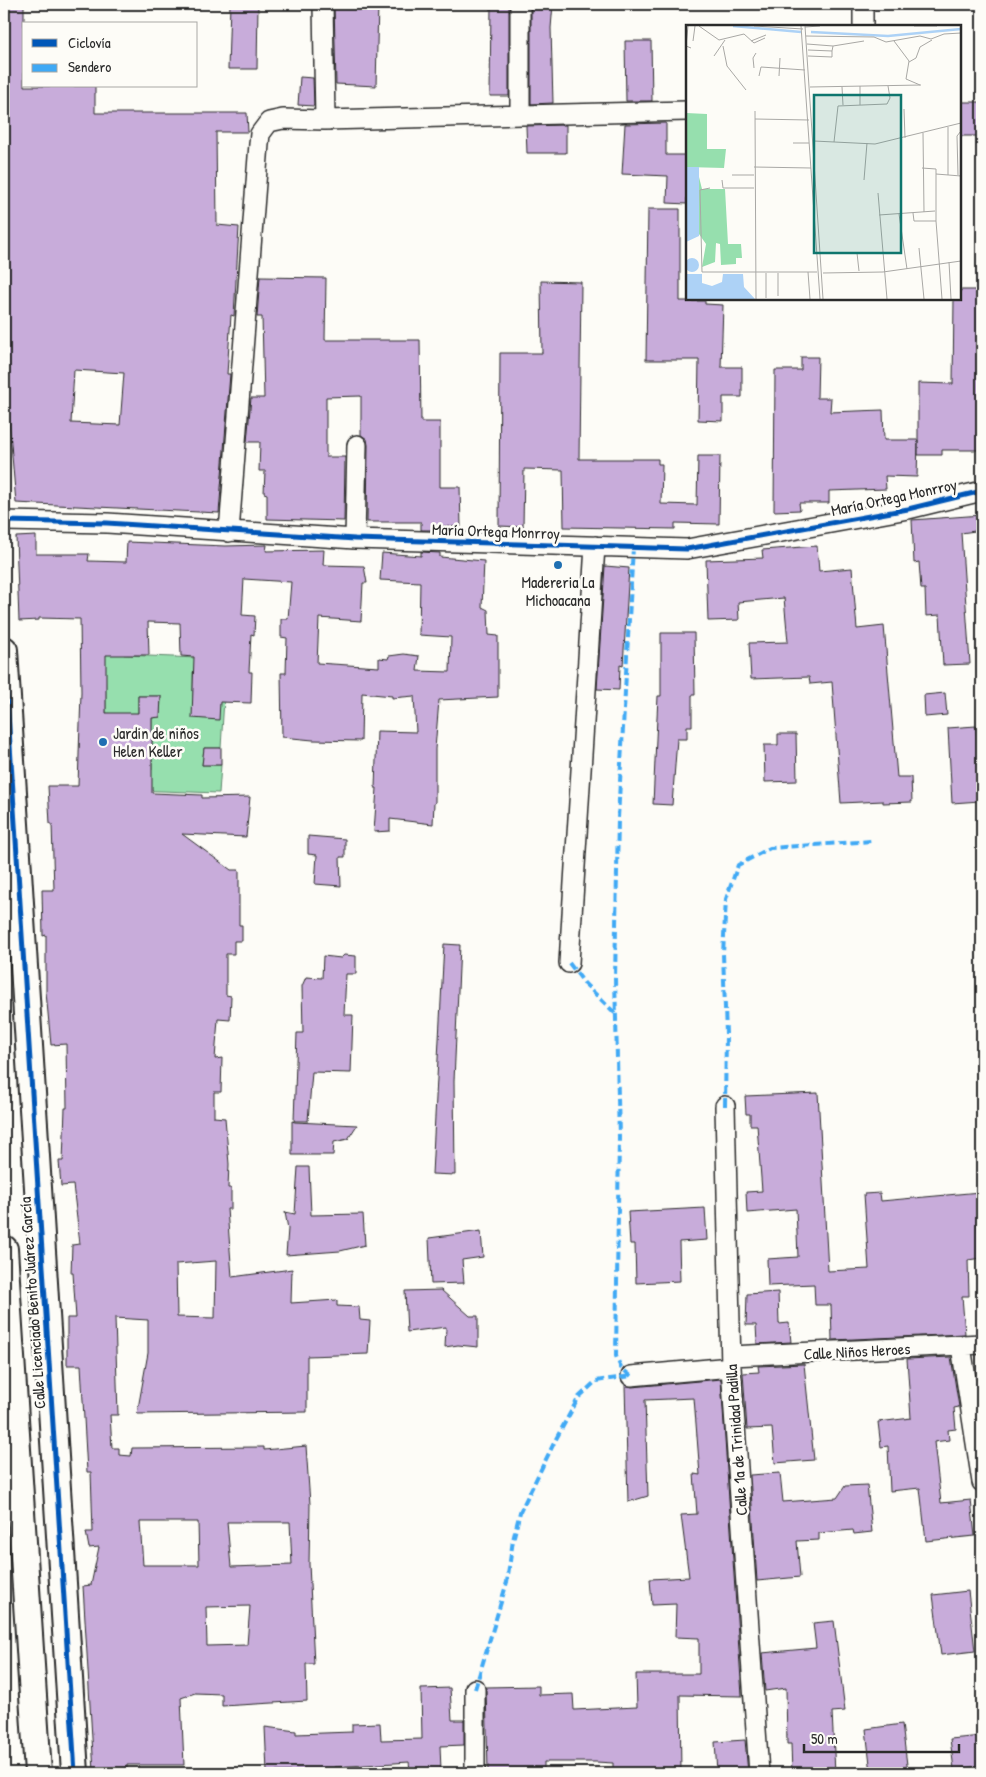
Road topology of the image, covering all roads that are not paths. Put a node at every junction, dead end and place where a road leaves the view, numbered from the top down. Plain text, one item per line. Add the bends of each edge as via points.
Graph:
1 (323, 4) edge
2 (520, 4) edge
3 (863, 4) edge
4 (863, 25) edge
5 (686, 111) edge
6 (520, 115) junction
7 (325, 120) junction
8 (357, 446) dead end
9 (982, 491) edge
10 (4, 520) edge
11 (229, 532) junction
12 (355, 540) junction
13 (595, 546) junction
14 (4, 650) edge
15 (569, 963) dead end
16 (725, 1106) dead end
17 (4, 1249) edge
18 (982, 1344) edge
19 (962, 1346) junction
20 (731, 1362) junction
21 (631, 1376) dead end
22 (50, 1390) junction
23 (13, 1393) junction
24 (982, 1482) edge
25 (475, 1689) dead end
26 (38, 1773) edge
27 (75, 1773) edge
28 (475, 1773) edge
29 (759, 1773) edge

1 - 7 street
2 - 6 street
3 - 4 street
5 - 6 street
6 - 7 street
7 - 11 street via 269,122 260,134
8 - 12 street
9 - 13 street, María Ortega Monrroy via 908,509 687,549
10 - 11 street, María Ortega Monrroy
11 - 12 street, María Ortega Monrroy
12 - 13 street, María Ortega Monrroy
13 - 15 street
14 - 22 street, Calle Licenciado Benito Juárez García
16 - 20 street, Calle 1a de Trinidad Padilla
17 - 23 street, Calle Licenciado Benito Juárez García
18 - 19 street, Calle Niños Heroes
19 - 20 street, Calle Niños Heroes
19 - 24 street
20 - 21 street, Calle Niños Heroes
20 - 29 street, Calle 1a de Trinidad Padilla
22 - 23 street
22 - 27 street, Calle Licenciado Benito Juárez García
23 - 26 street, Calle Licenciado Benito Juárez García
25 - 28 street

